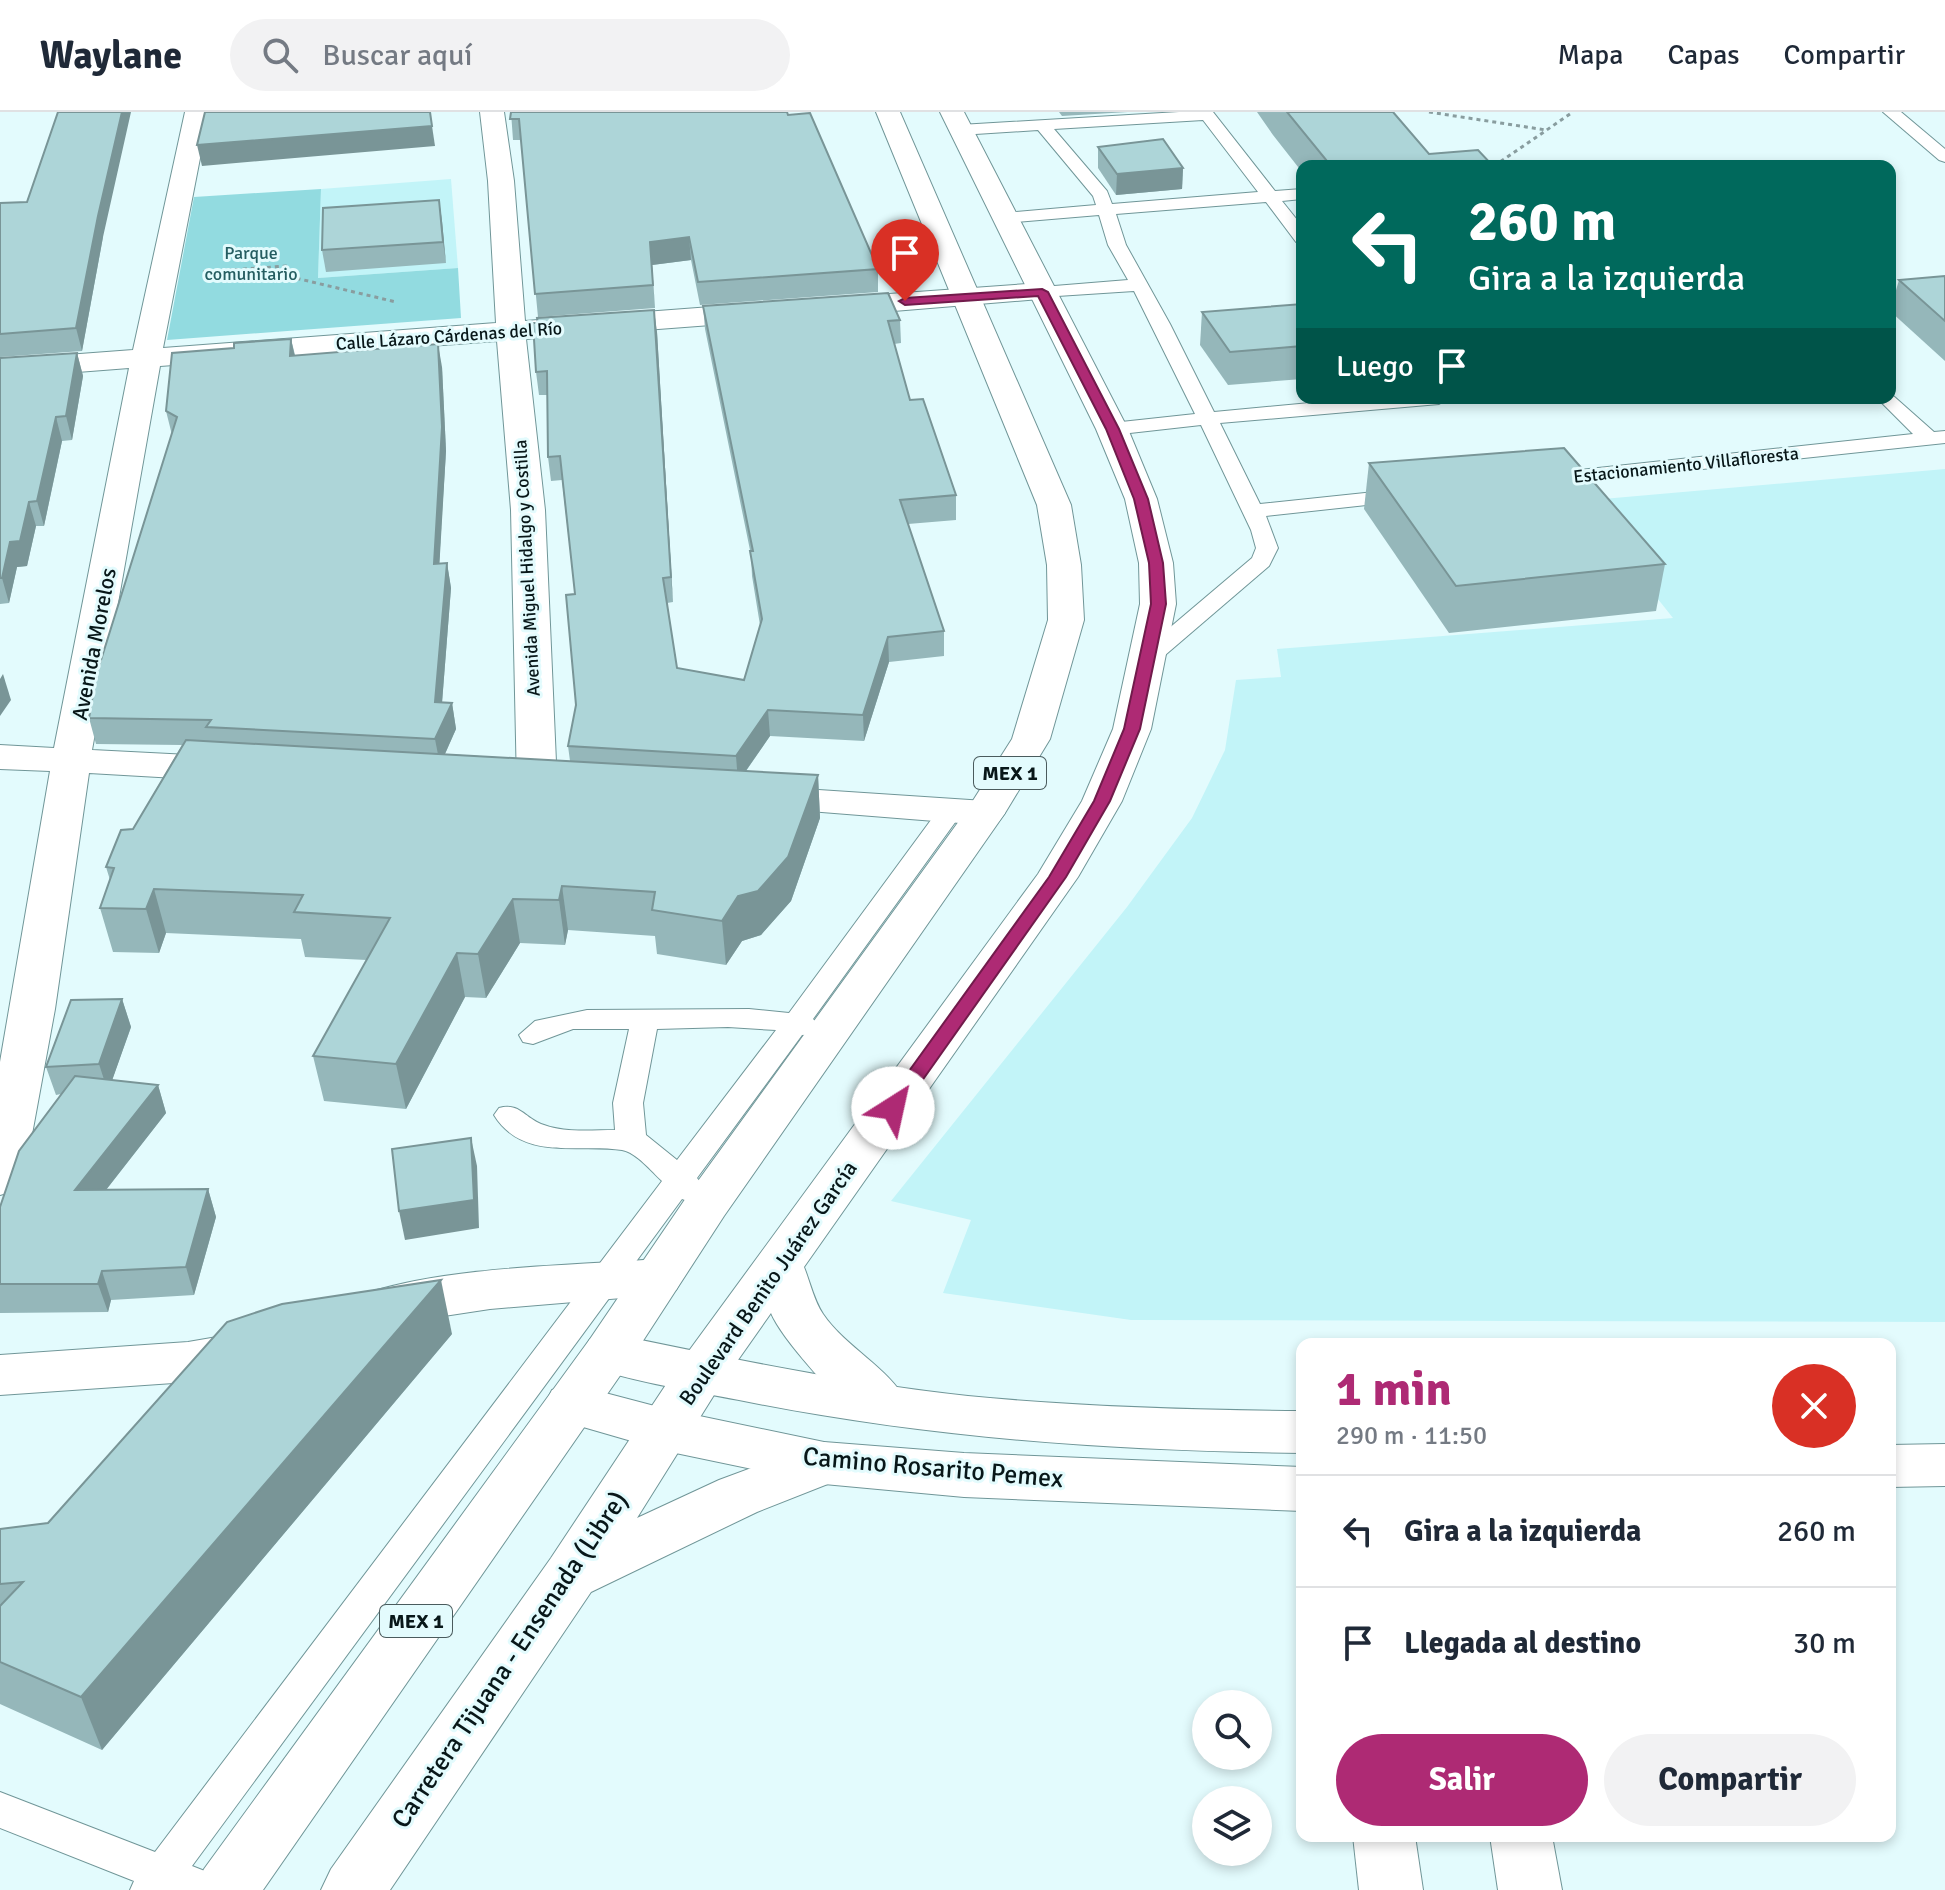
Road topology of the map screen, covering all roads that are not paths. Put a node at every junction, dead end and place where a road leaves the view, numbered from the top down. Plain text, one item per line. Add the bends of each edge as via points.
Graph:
1 (197, 112) edge
2 (492, 112) edge
3 (888, 112) edge
4 (1891, 112) edge
5 (1206, 113) edge
6 (1148, 119) junction
7 (956, 121) edge
8 (1043, 126) junction
9 (1161, 138) edge
10 (1945, 157) edge
11 (1296, 195) edge
12 (1272, 197) junction
13 (1103, 210) junction
14 (1003, 218) junction
15 (1296, 230) edge
16 (1140, 285) junction
17 (1042, 292) junction
18 (1945, 293) edge
19 (1896, 297) edge
20 (964, 298) junction
21 (511, 332) junction
22 (149, 358) junction
23 (0, 369) edge
24 (1372, 404) edge
25 (1894, 404) edge
26 (1206, 419) junction
27 (1112, 429) junction
28 (1937, 438) edge
29 (1537, 480) edge
30 (1423, 493) edge
31 (1253, 511) junction
32 (1149, 657) junction
33 (0, 757) edge
34 (71, 762) junction
35 (257, 770) edge
36 (537, 785) edge
37 (729, 796) edge
38 (968, 812) junction
39 (645, 1020) junction
40 (811, 1029) junction
41 (533, 1035) dead end
42 (509, 1115) dead end
43 (631, 1140) junction
44 (0, 1178) edge
45 (693, 1192) junction
46 (779, 1268) junction
47 (658, 1277) junction
48 (605, 1280) junction
49 (608, 1353) junction
50 (701, 1373) junction
51 (0, 1375) edge
52 (571, 1404) junction
53 (882, 1404) junction
54 (666, 1430) junction
55 (1296, 1432) edge
56 (824, 1463) junction
57 (1945, 1465) edge
58 (1896, 1466) edge
59 (1296, 1489) edge
60 (571, 1575) junction
61 (0, 1810) edge
62 (1385, 1842) edge
63 (1522, 1842) edge
64 (156, 1882) edge
65 (206, 1890) edge
66 (226, 1890) edge
67 (353, 1890) edge
68 (1391, 1890) edge
69 (1530, 1890) edge

1 - 22 main road, Avenida Morelos
2 - 21 main road, Avenida Miguel Hidalgo y Costilla
3 - 20 main road, MEX 1
4 - 10 lane
5 - 6 lane
5 - 12 lane
6 - 8 lane
6 - 9 lane
7 - 8 lane
7 - 14 main road, Boulevard Benito Juárez García
8 - 13 lane via 1081,161 1101,195
11 - 12 lane
12 - 13 lane
12 - 15 lane
13 - 14 lane
13 - 16 lane
14 - 17 main road, Boulevard Benito Juárez García
16 - 17 lane
16 - 26 lane
17 - 20 main road, Calle Lázaro Cárdenas del Río
17 - 27 main road, Boulevard Benito Juárez García
18 - 19 lane
20 - 21 main road, Calle Lázaro Cárdenas del Río
20 - 38 main road, MEX 1 via 1054,505 1066,620 1031,739
21 - 22 main road, Calle Lázaro Cárdenas del Río
21 - 36 main road, Avenida Miguel Hidalgo y Costilla via 528,510
22 - 23 main road, Calle Lázaro Cárdenas del Río
22 - 34 main road, Avenida Morelos
24 - 26 lane
25 - 28 lane, Estacionamiento Villafloresta
26 - 27 lane
26 - 31 lane
27 - 32 main road, Boulevard Benito Juárez García via 1141,499 1156,563 1158,604
28 - 29 lane, Estacionamiento Villafloresta
30 - 31 lane
31 - 32 lane via 1267,548 1261,561
32 - 46 main road, Boulevard Benito Juárez García via 1120,758 1102,801 1057,877
33 - 34 main road
34 - 35 main road
34 - 44 main road, Avenida Morelos via 33,1009
37 - 38 main road
38 - 40 main road, MEX 1
39 - 40 lane via 739,1020
39 - 41 lane via 569,1020
39 - 43 lane via 628,1103
40 - 45 main road, MEX 1
42 - 43 lane via 518,1128 536,1136
43 - 45 lane
45 - 47 main road, MEX 1
45 - 48 lane
46 - 50 main road, Boulevard Benito Juárez García
46 - 53 main road via 800,1322
47 - 48 main road
47 - 49 main road, MEX 1
48 - 51 main road via 490,1290 338,1322 229,1357
48 - 64 lane
49 - 50 main road
49 - 52 main road, MEX 1
50 - 53 main road
50 - 54 main road, Boulevard Benito Juárez García
52 - 54 main road, Camino Rosarito Pemex
52 - 66 main road, MEX 1
53 - 55 main road via 1138,1430
54 - 56 main road, Camino Rosarito Pemex
54 - 60 main road, Carretera Tijuana - Ensenada (Libre)
56 - 59 main road, Camino Rosarito Pemex via 964,1475
56 - 60 main road via 738,1496
57 - 58 main road
60 - 67 main road, Carretera Tijuana - Ensenada (Libre)
61 - 64 lane
62 - 68 main road
63 - 69 main road
64 - 65 lane

